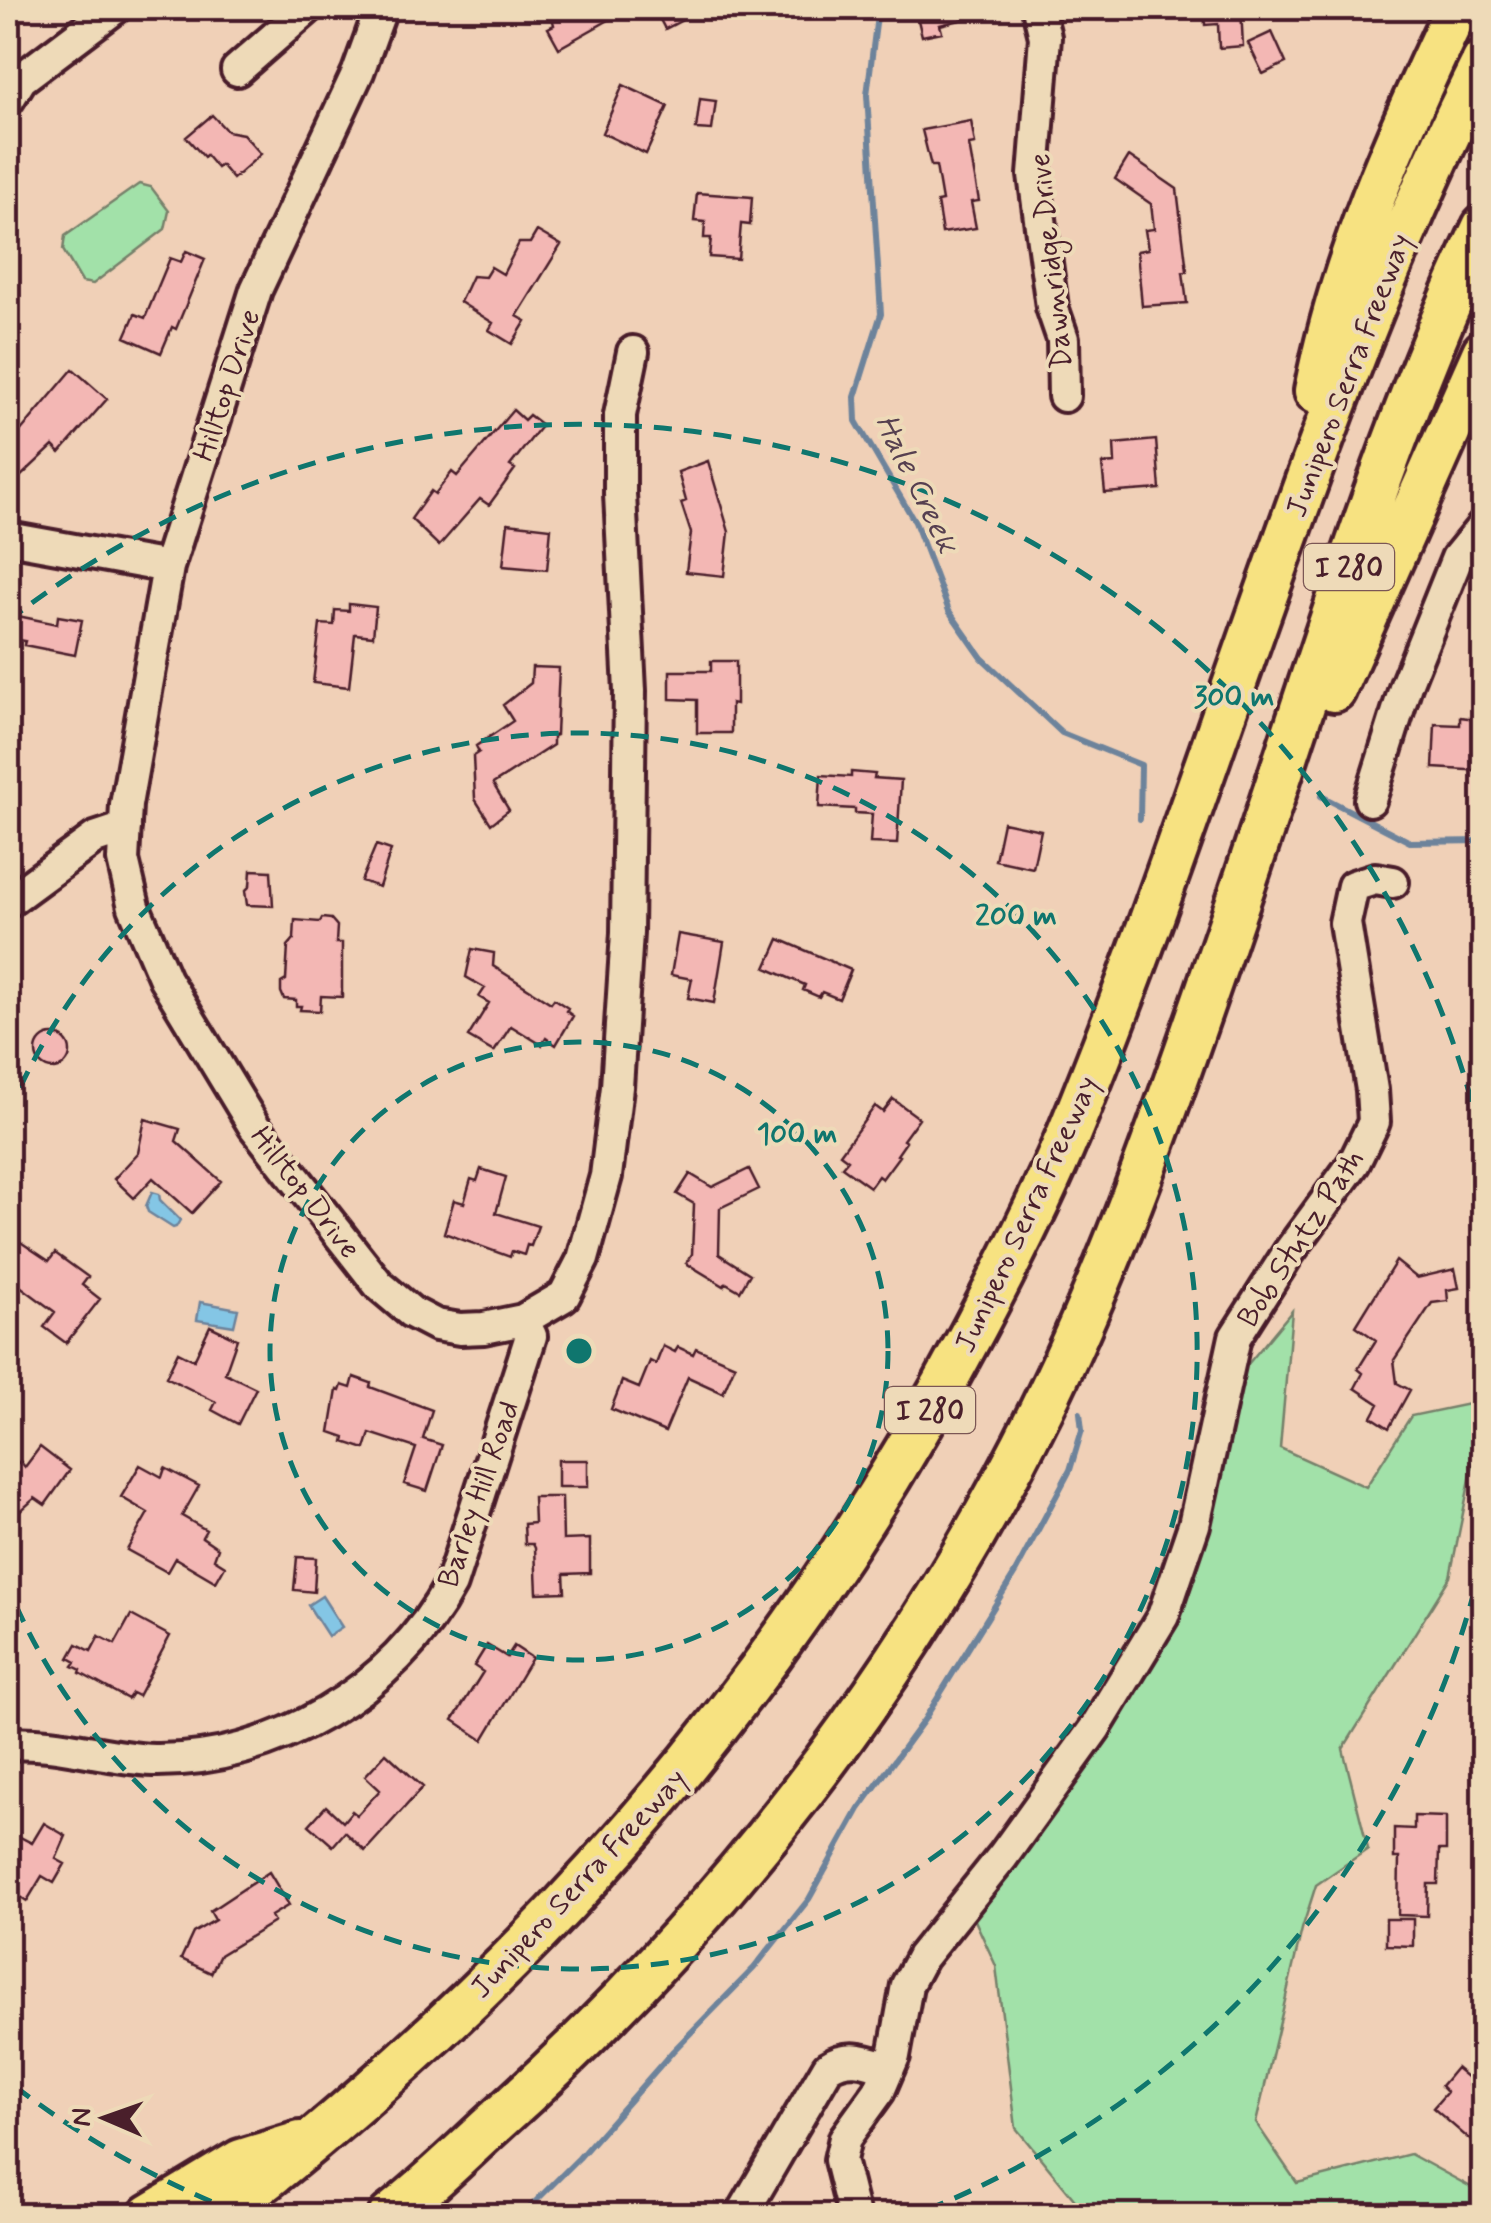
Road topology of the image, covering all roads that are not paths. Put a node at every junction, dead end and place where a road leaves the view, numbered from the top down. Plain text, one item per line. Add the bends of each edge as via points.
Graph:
1 (115, 8) edge
2 (308, 8) edge
3 (378, 8) edge
4 (1038, 8) edge
5 (1456, 8) edge
6 (1484, 61) edge
7 (237, 70) dead end
8 (8, 100) edge
9 (1484, 226) edge
10 (634, 352) dead end
11 (1484, 352) edge
12 (1064, 396) dead end
13 (1484, 525) edge
14 (1290, 526) junction
15 (8, 538) edge
16 (168, 567) junction
17 (1370, 800) dead end
18 (125, 828) junction
19 (1392, 882) dead end
20 (8, 902) edge
21 (1234, 914) junction
22 (523, 1320) junction
23 (8, 1744) edge
24 (889, 2068) junction
25 (319, 2137) junction
26 (150, 2216) edge
27 (217, 2216) edge
28 (390, 2216) edge
29 (741, 2216) edge
30 (854, 2216) edge

1 - 8 street via 21,79
2 - 7 street
3 - 16 street, Hilltop Drive via 358,72 256,290
4 - 12 street, Dawnridge Drive via 1045,37 1034,175 1062,339
5 - 14 highway via 1345,277
6 - 14 highway, Junipero Serra Freeway / I 280 via 1384,273
9 - 21 highway, I 280 via 1370,508
10 - 22 street, Hilltop Drive via 620,415 630,690 617,1087 606,1176 583,1259 564,1296
11 - 21 highway via 1298,784
13 - 17 street via 1457,558
14 - 25 highway, Junipero Serra Freeway / I 280 via 1066,1142 1000,1280 883,1493 779,1646 652,1809 490,1984
15 - 16 street
16 - 18 street, Hilltop Drive
18 - 20 street via 95,838
18 - 22 street, Hilltop Drive via 123,860 134,907 165,979 254,1126 378,1285 436,1324 484,1328
19 - 24 street, Bob Stutz Path via 1353,886 1346,922 1374,1122 1354,1163 1235,1338 1194,1526 1163,1616 1096,1728 922,1956 908,1984
21 - 28 highway, I 280 via 1128,1202 1043,1406 910,1640 754,1856 662,1960 574,2052
22 - 23 street, Barley Hill Road via 531,1336 451,1584 432,1618 349,1700 244,1748 202,1757 151,1760
24 - 29 street via 854,2058 828,2068
24 - 30 street via 845,2138 840,2160
25 - 26 highway via 240,2161
25 - 27 highway, Junipero Serra Freeway / I 280

